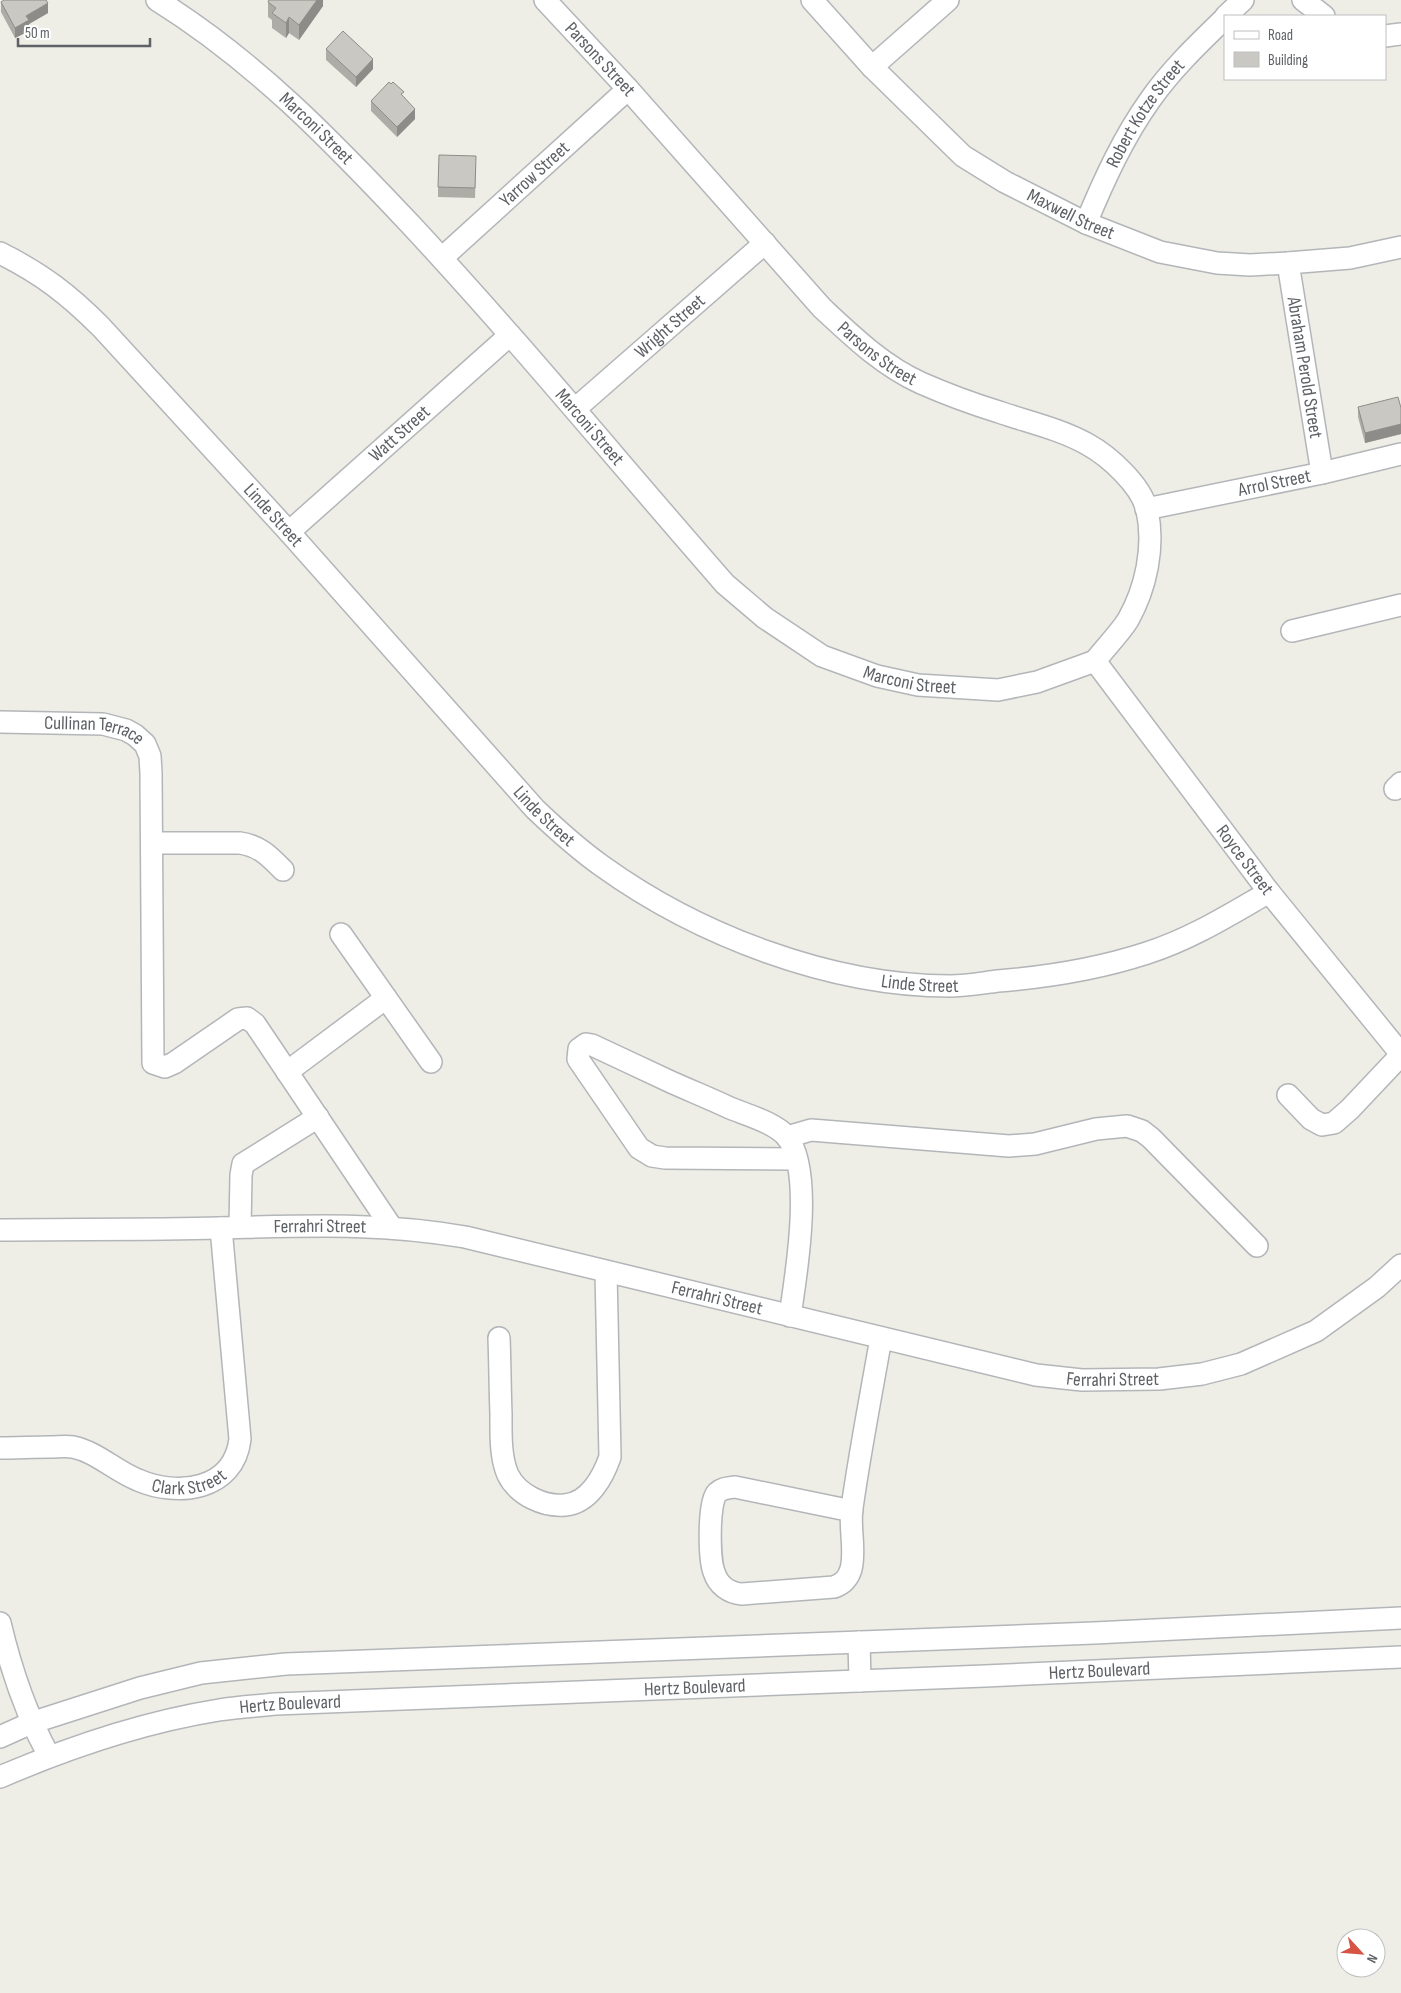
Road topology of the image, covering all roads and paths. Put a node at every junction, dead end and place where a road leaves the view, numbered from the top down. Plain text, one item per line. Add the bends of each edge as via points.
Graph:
1 (157, 0) edge
2 (545, 0) edge
3 (812, 0) edge
4 (948, 0) edge
5 (1243, 0) edge
6 (1303, 0) edge
7 (1228, 15) edge
8 (1323, 15) edge
9 (1224, 19) edge
10 (1401, 34) edge
11 (1386, 36) edge
12 (872, 67) junction
13 (628, 89) junction
14 (1086, 223) junction
15 (765, 243) junction
16 (1401, 247) edge
17 (0, 253) edge
18 (442, 258) junction
19 (1288, 263) junction
20 (510, 335) junction
21 (575, 409) junction
22 (1401, 454) edge
23 (1322, 473) junction
24 (1146, 509) junction
25 (289, 532) junction
26 (1401, 605) edge
27 (1292, 631) dead end
28 (1095, 661) junction
29 (0, 722) edge
30 (152, 843) junction
31 (283, 870) dead end
32 (1269, 892) junction
33 (341, 934) dead end
34 (386, 998) junction
35 (1401, 1054) edge
36 (431, 1062) dead end
37 (287, 1072) junction
38 (1288, 1094) dead end
39 (318, 1118) junction
40 (787, 1137) junction
41 (796, 1159) junction
42 (231, 1227) junction
43 (392, 1228) junction
44 (0, 1230) edge
45 (1257, 1246) dead end
46 (1401, 1265) edge
47 (606, 1272) junction
48 (790, 1316) junction
49 (499, 1338) dead end
50 (881, 1338) junction
51 (0, 1448) edge
52 (852, 1511) junction
53 (1401, 1618) edge
54 (0, 1623) edge
55 (859, 1642) junction
56 (1401, 1657) edge
57 (860, 1681) junction
58 (31, 1723) junction
59 (0, 1737) edge
60 (49, 1756) junction
61 (0, 1777) edge

1 - 18 street, Marconi Street via 197,25 293,105 362,172
2 - 13 street, Parsons Street
3 - 12 street, Maxwell Street
4 - 12 street
5 - 7 street, Robert Kotze Street
6 - 8 street
9 - 14 street, Robert Kotze Street via 1179,64 1150,100 1106,174
10 - 11 street
12 - 14 street, Maxwell Street via 964,156 1004,182
13 - 15 street, Parsons Street
13 - 18 street, Yarrow Street
14 - 19 street, Maxwell Street via 1160,252 1217,263
15 - 21 street, Wright Street
15 - 24 street, Parsons Street via 822,308 889,364 919,382 1087,444 1130,479
16 - 19 street, Maxwell Street via 1350,258
17 - 25 street, Linde Street via 72,298
18 - 20 street, Marconi Street
19 - 23 street, Abraham Perold Street
20 - 21 street, Marconi Street
20 - 25 street, Watt Street
21 - 28 street, Marconi Street via 725,584 765,618 822,656 877,676 918,685 998,690 1037,682
22 - 23 street, Arrol Street
23 - 24 street, Arrol Street
24 - 28 street, Parsons Street via 1148,566 1140,593 1127,621
25 - 32 street, Linde Street via 535,809 565,837 640,892 753,947 813,967 913,984 951,986 1030,978 1102,967 1149,953 1204,930
26 - 27 street
28 - 32 street, Royce Street
29 - 30 street, Cullinan Terrace via 103,724 135,735 145,744 150,756
30 - 31 street via 252,845 268,854
30 - 37 street, Cullinan Terrace via 153,1063 164,1067 174,1063 238,1019 248,1018
32 - 35 street, Royce Street
33 - 34 street
34 - 36 street
34 - 37 street
35 - 38 street via 1334,1123 1322,1125 1311,1119
37 - 39 street
39 - 42 street, Clark Street via 243,1164
39 - 43 street
40 - 41 street
40 - 41 street via 760,1119 592,1045 586,1044 579,1049 578,1059 639,1148 652,1156
40 - 45 street via 811,1130 1009,1146 1127,1126 1151,1138
41 - 48 street via 800,1180 800,1252
42 - 43 street, Ferrahri Street via 344,1225
42 - 44 street, Ferrahri Street
42 - 51 street, Clark Street via 240,1440 239,1451 220,1477 193,1488 158,1488 72,1447
43 - 47 street, Ferrahri Street via 464,1237
46 - 50 street, Ferrahri Street via 1377,1287 1316,1331 1241,1364 1202,1374 1114,1381 1036,1375
47 - 48 street, Ferrahri Street
47 - 49 street via 610,1457 596,1486 568,1505 536,1500 521,1491 508,1475 502,1448
48 - 50 street, Ferrahri Street
50 - 52 street
52 - 52 street via 851,1567 843,1584 742,1594 726,1589 714,1573 711,1508 713,1499 724,1488 735,1487
53 - 55 street, Hertz Boulevard
54 - 58 street
55 - 57 street
55 - 58 street, Hertz Boulevard via 286,1664 201,1673 140,1688
56 - 57 street, Hertz Boulevard
57 - 60 street, Hertz Boulevard via 276,1704 219,1710 150,1725
58 - 59 street, Hertz Boulevard
58 - 60 street
60 - 61 street, Hertz Boulevard

